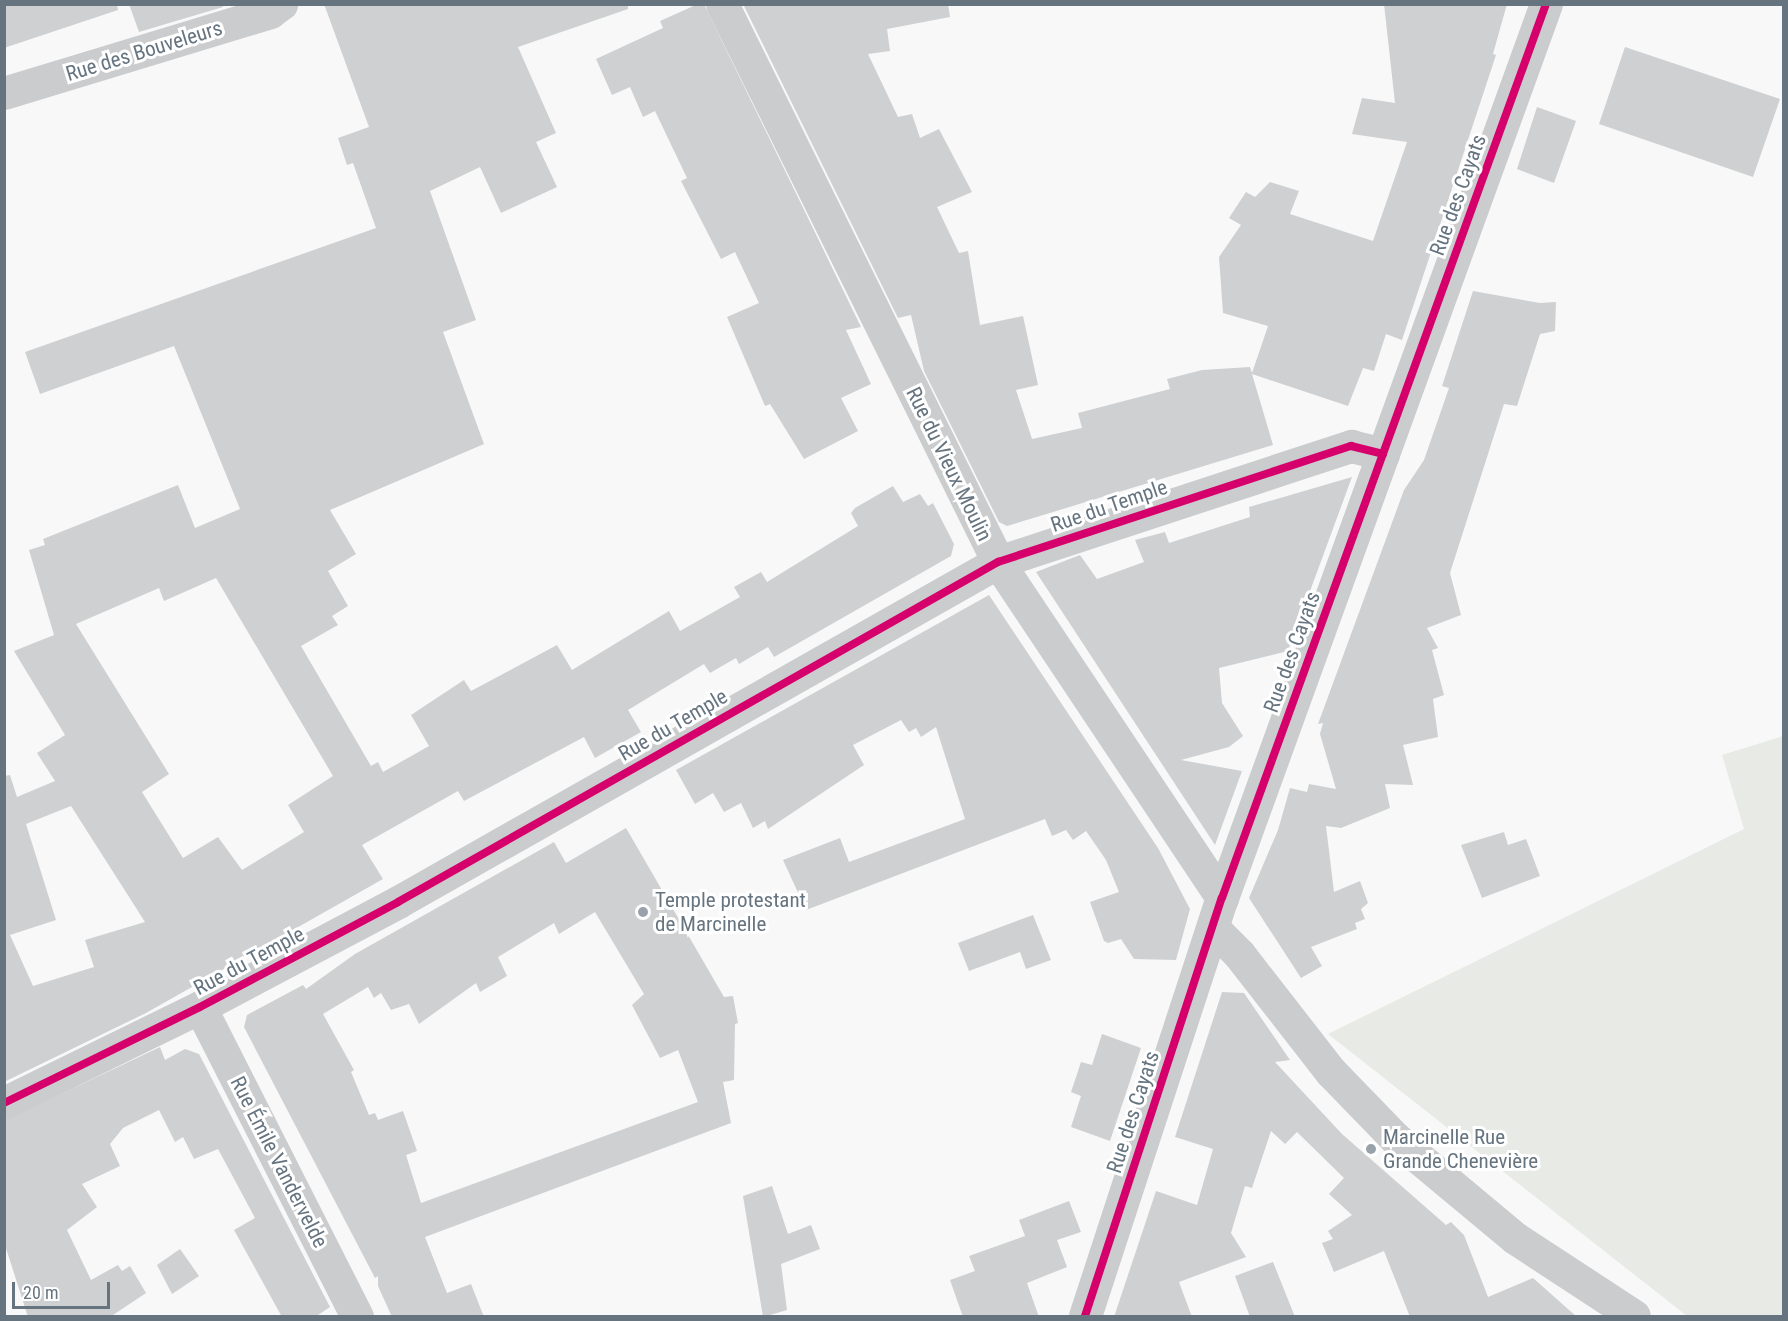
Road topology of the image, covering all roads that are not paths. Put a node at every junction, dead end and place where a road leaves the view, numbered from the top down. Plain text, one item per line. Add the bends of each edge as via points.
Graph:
1 (281, 4) edge
2 (722, 4) edge
3 (1546, 4) edge
4 (4, 93) edge
5 (1383, 454) junction
6 (998, 562) junction
7 (1217, 913) junction
8 (200, 1007) junction
9 (4, 1102) edge
10 (357, 1317) edge
11 (1085, 1317) edge
12 (1634, 1317) edge

1 - 4 street, Rue des Bouveleurs via 270,12
2 - 6 street, Rue du Vieux Moulin
3 - 5 street, Rue des Cayats
5 - 6 street, Rue du Temple via 1351,446
5 - 7 street, Rue des Cayats
6 - 7 street, Rue du Vieux Moulin
6 - 8 street, Rue du Temple via 398,902
7 - 11 street, Rue des Cayats
7 - 12 street, Rue du Vieux Moulin via 1239,954 1331,1072 1395,1138 1515,1238
8 - 9 street, Rue du Temple
8 - 10 street, Rue Émile Vandervelde

